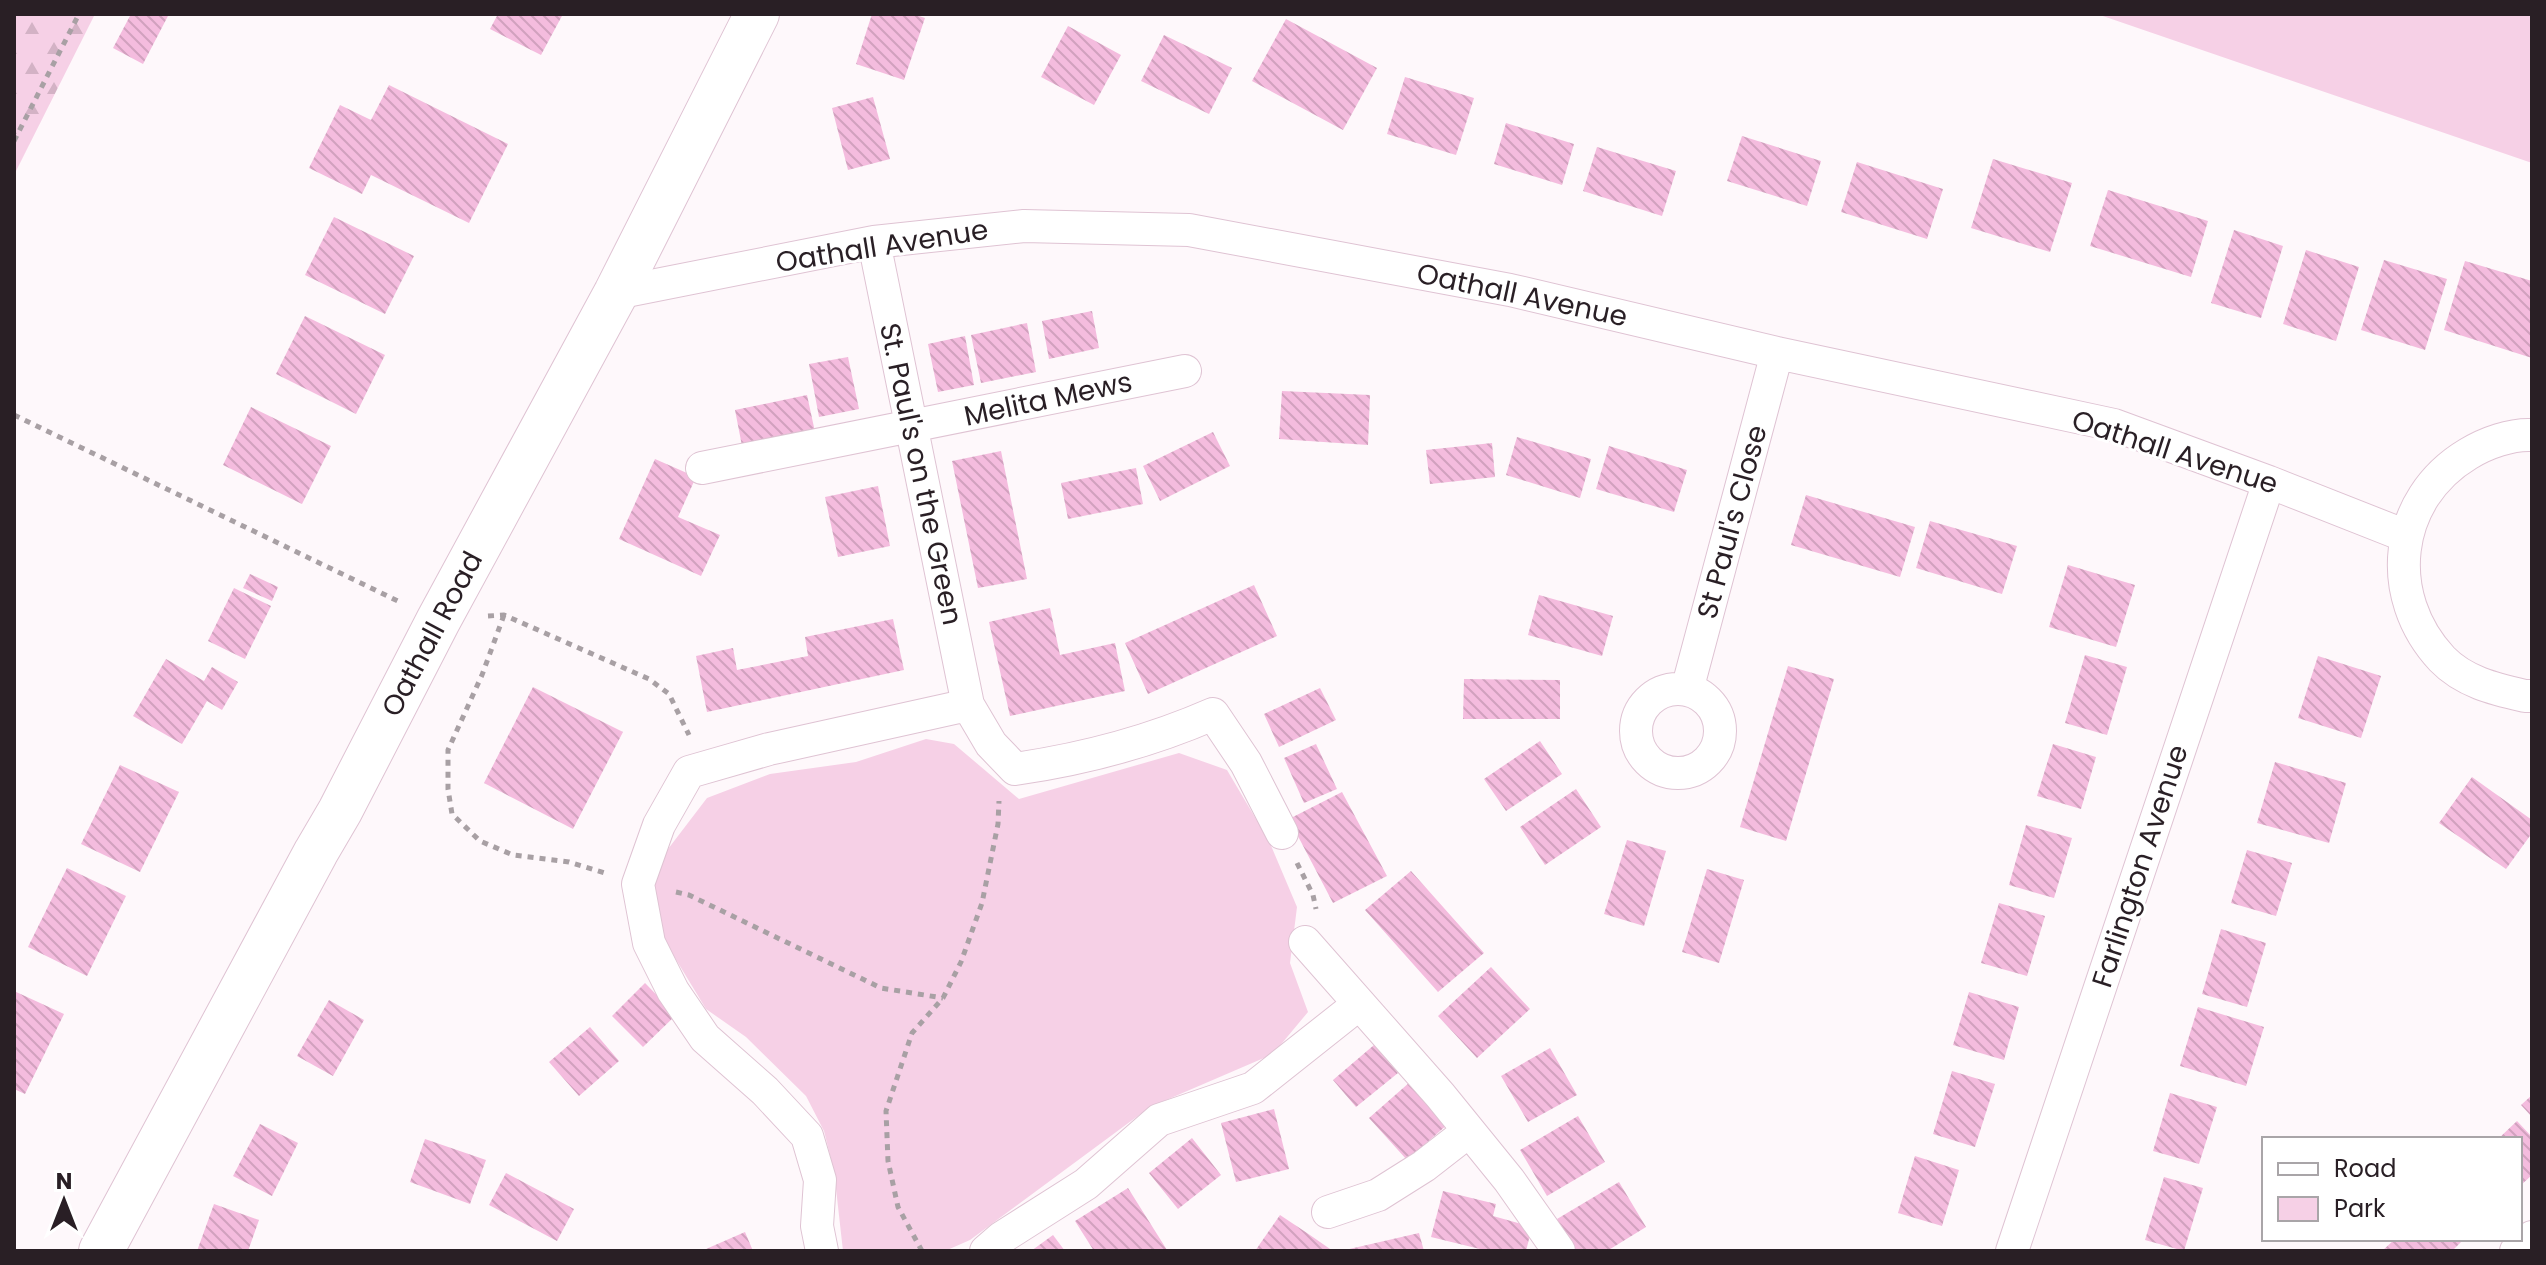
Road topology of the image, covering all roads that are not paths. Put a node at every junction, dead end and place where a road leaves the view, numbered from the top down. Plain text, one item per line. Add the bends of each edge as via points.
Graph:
1 (757, 14) edge
2 (874, 242) junction
3 (616, 293) junction
4 (1777, 353) junction
5 (1185, 371) dead end
6 (911, 428) junction
7 (2532, 435) edge
8 (702, 468) dead end
9 (2269, 482) junction
10 (2406, 536) junction
11 (1687, 690) dead end
12 (2532, 696) edge
13 (968, 705) junction
14 (1282, 833) road end
15 (1305, 942) road end
16 (1359, 1004) junction
17 (1469, 1131) junction
18 (1328, 1212) dead end
19 (2532, 1237) edge
20 (101, 1251) edge
21 (822, 1251) edge
22 (986, 1251) edge
23 (1559, 1251) edge
24 (2012, 1251) edge
25 (2516, 1251) edge

1 - 3 main road, Oathall Road
2 - 3 street, Oathall Avenue
2 - 4 street, Oathall Avenue via 1024,226 1189,230 1510,290
2 - 6 street, St. Paul's on the Green
3 - 20 main road, Oathall Road
4 - 9 street, Oathall Avenue via 2114,425
4 - 11 street, St Paul's Close
5 - 6 street, Melita Mews
6 - 8 street, Melita Mews
6 - 13 street, St. Paul's on the Green
7 - 10 street via 2484,445 2448,466 2421,498
9 - 10 street, Oathall Avenue
9 - 24 street, Farlington Avenue
10 - 12 street via 2403,581 2417,625 2443,661 2481,686
13 - 14 street, St. Paul's on the Green via 991,744 1015,769 1098,754 1213,714
13 - 21 street via 689,772 659,825 638,884 649,943 673,991 705,1038 807,1136 820,1180 817,1226
15 - 16 street
16 - 17 street
16 - 22 street via 1253,1088 1159,1120 1086,1184
17 - 18 street via 1378,1195
17 - 23 street
19 - 25 street

